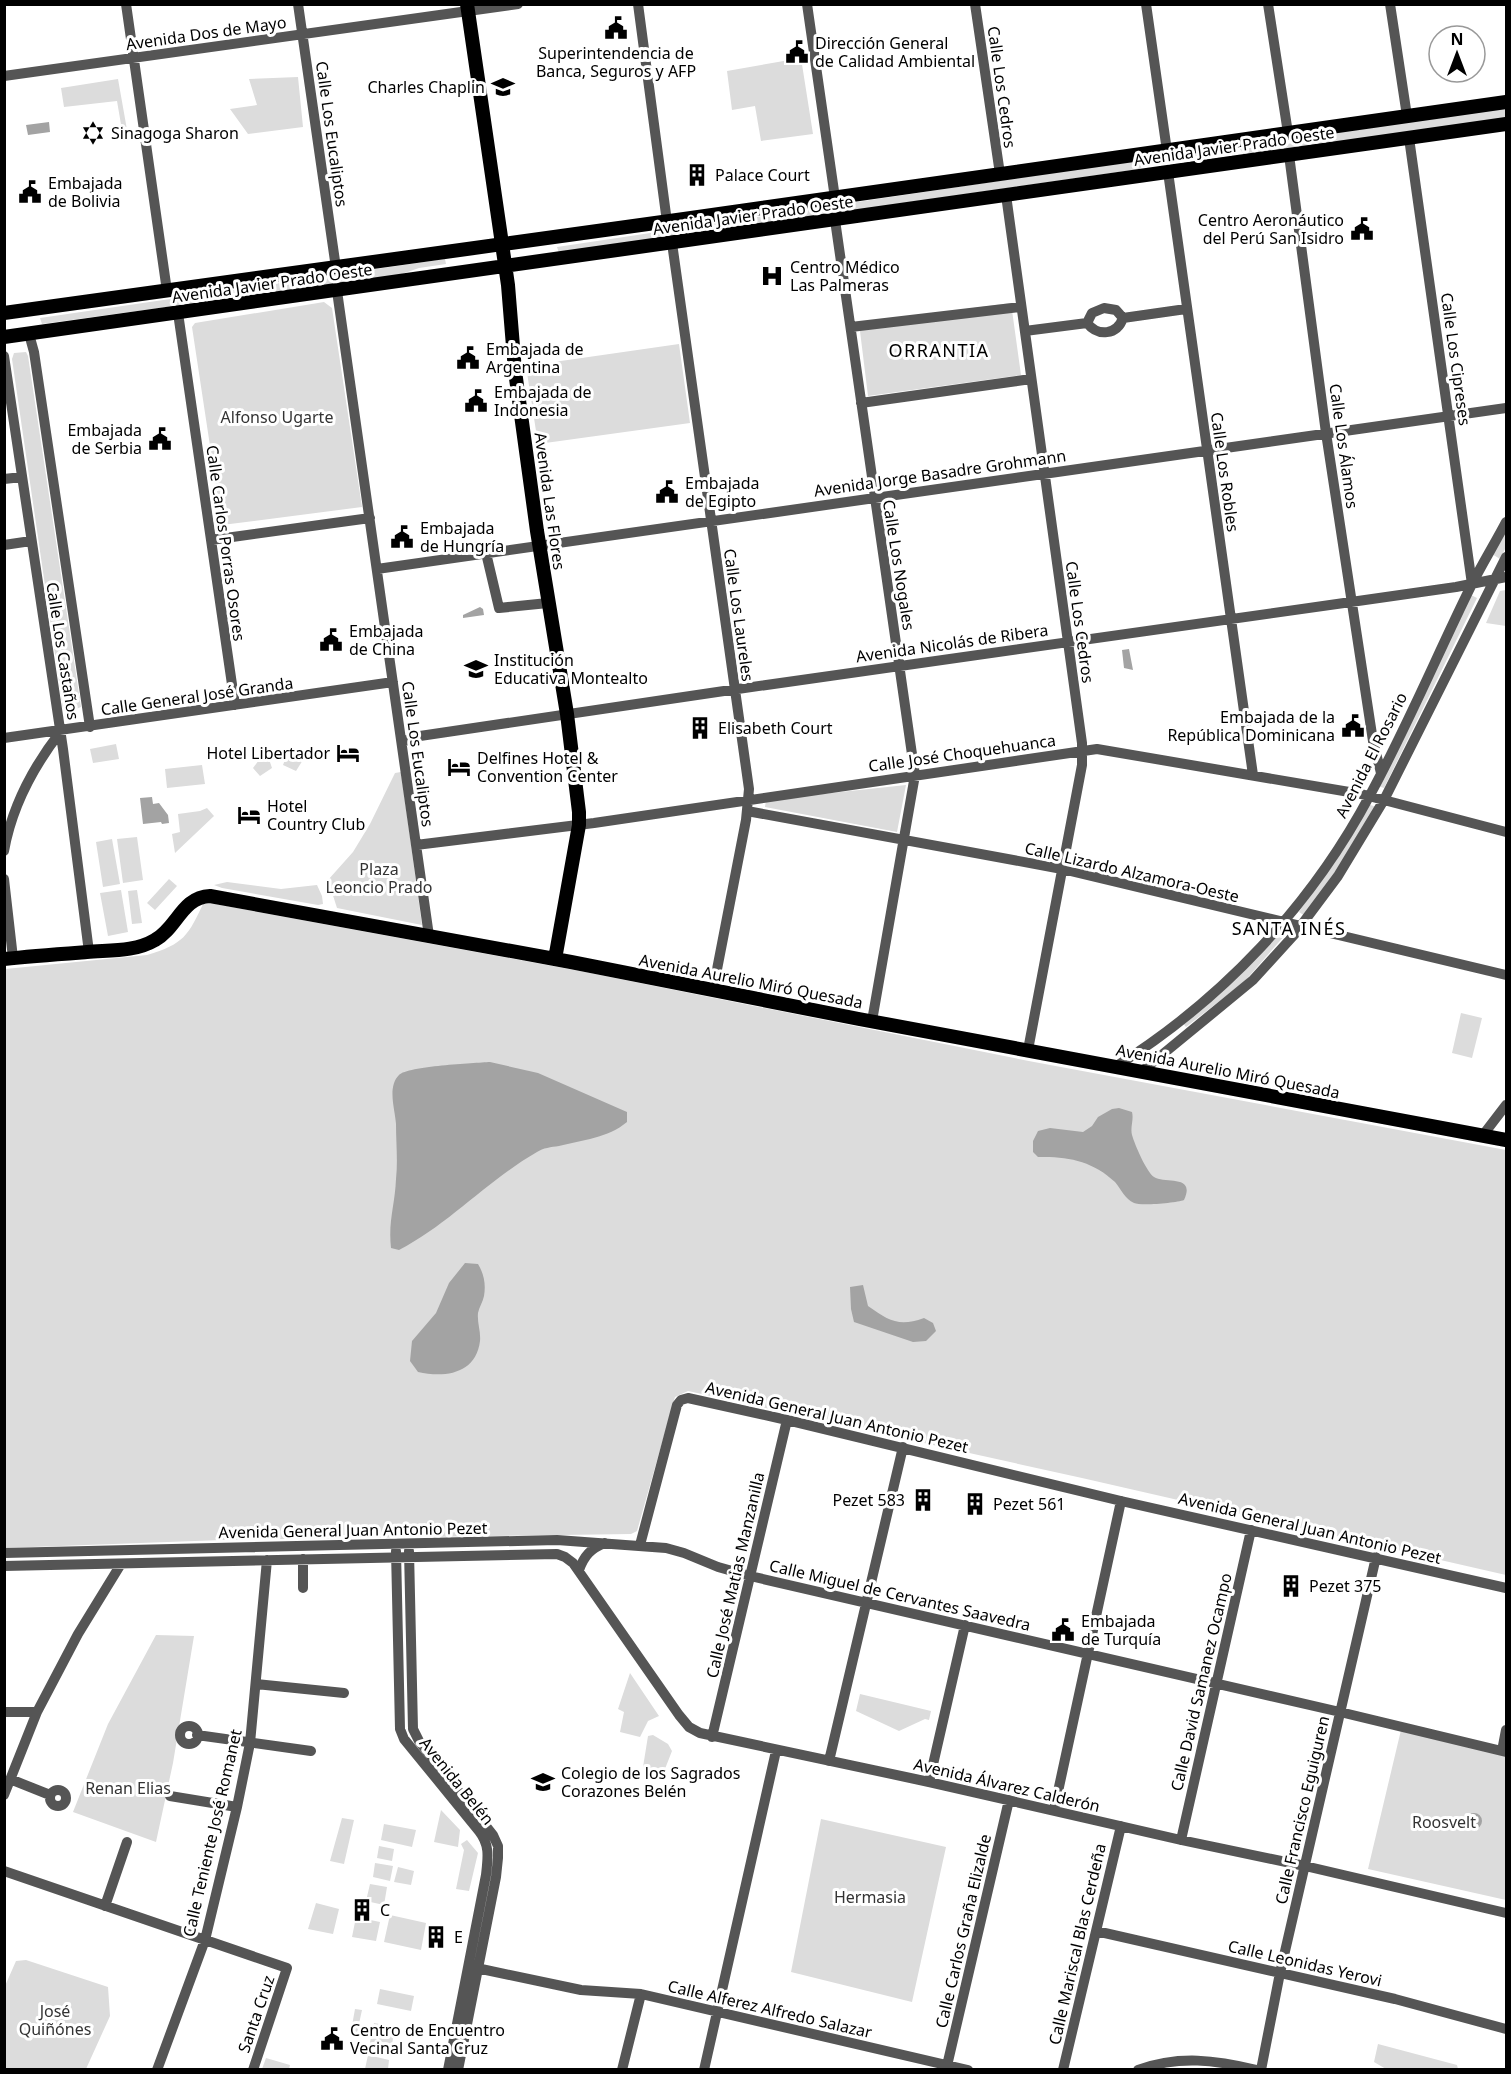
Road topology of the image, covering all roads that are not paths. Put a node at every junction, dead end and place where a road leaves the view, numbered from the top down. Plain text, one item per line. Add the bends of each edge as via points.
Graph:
1 (126, 4) edge
2 (298, 4) edge
3 (518, 4) edge
4 (638, 4) edge
5 (807, 4) edge
6 (975, 4) edge
7 (1146, 4) edge
8 (1269, 4) edge
9 (1390, 4) edge
10 (468, 8) edge
11 (302, 35) junction
12 (134, 58) junction
13 (4, 76) edge
14 (1506, 102) edge
15 (1407, 116) junction
16 (1506, 124) edge
17 (1288, 133) junction
18 (1409, 138) junction
19 (1226, 142) junction
20 (1167, 150) junction
21 (1289, 155) junction
22 (1229, 164) junction
23 (1167, 172) junction
24 (1000, 174) junction
25 (1006, 195) junction
26 (835, 198) junction
27 (835, 220) junction
28 (667, 222) junction
29 (559, 237) junction
30 (672, 243) junction
31 (502, 245) junction
32 (446, 252) junction
33 (560, 259) junction
34 (505, 267) junction
35 (336, 268) junction
36 (449, 274) junction
37 (167, 291) junction
38 (337, 291) junction
39 (1020, 307) junction
40 (1186, 309) junction
41 (5, 311) edge
42 (178, 313) junction
43 (1123, 318) junction
44 (1087, 323) junction
45 (851, 327) junction
46 (1024, 331) junction
47 (29, 334) junction
48 (4, 337) edge
49 (4, 356) edge
50 (1031, 378) junction
51 (861, 403) junction
52 (1506, 408) edge
53 (1449, 416) junction
54 (1326, 433) junction
55 (1207, 450) junction
56 (1044, 474) junction
57 (22, 477) junction
58 (4, 479) edge
59 (874, 498) junction
60 (370, 518) junction
61 (711, 521) junction
62 (1506, 522) edge
63 (211, 540) junction
64 (31, 541) junction
65 (4, 545) edge
66 (539, 546) junction
67 (486, 553) junction
68 (1506, 557) edge
69 (377, 569) junction
70 (1501, 578) edge
71 (1472, 584) junction
72 (1352, 602) junction
73 (548, 603) junction
74 (1232, 620) junction
75 (1068, 643) junction
76 (899, 666) junction
77 (393, 682) junction
78 (735, 689) junction
79 (235, 705) junction
80 (567, 714) junction
81 (90, 727) junction
82 (61, 731) junction
83 (4, 738) edge
84 (1373, 741) junction
85 (402, 742) junction
86 (1081, 751) junction
87 (1391, 752) junction
88 (1381, 773) junction
89 (915, 775) junction
90 (1253, 775) junction
91 (1370, 796) junction
92 (1384, 800) junction
93 (748, 805) junction
94 (579, 825) junction
95 (1506, 832) edge
96 (903, 840) junction
97 (416, 845) junction
98 (4, 851) edge
99 (1062, 869) junction
100 (4, 879) edge
101 (1283, 923) junction
102 (1301, 927) junction
103 (429, 936) junction
104 (89, 952) junction
105 (9, 959) edge
106 (555, 959) junction
107 (1506, 975) edge
108 (713, 990) junction
109 (872, 1021) junction
110 (1148, 1045) junction
111 (1028, 1050) junction
112 (1158, 1056) junction
113 (1115, 1067) junction
114 (1141, 1072) junction
115 (1506, 1105) edge
116 (1483, 1135) junction
117 (1506, 1139) edge
118 (787, 1420) junction
119 (903, 1447) junction
120 (1121, 1501) junction
121 (1251, 1530) junction
122 (606, 1543) junction
123 (395, 1545) junction
124 (409, 1545) junction
125 (640, 1545) junction
126 (4, 1553) edge
127 (410, 1557) junction
128 (1376, 1557) junction
129 (396, 1558) junction
130 (303, 1559) junction
131 (267, 1560) junction
132 (121, 1564) junction
133 (4, 1566) edge
134 (579, 1570) junction
135 (750, 1575) junction
136 (303, 1588) dead end
137 (1506, 1588) edge
138 (866, 1602) junction
139 (965, 1625) junction
140 (1088, 1654) junction
141 (256, 1684) junction
142 (1216, 1684) junction
143 (344, 1693) dead end
144 (4, 1712) edge
145 (37, 1712) junction
146 (1340, 1712) junction
147 (413, 1725) junction
148 (400, 1726) junction
149 (1506, 1730) edge
150 (197, 1736) dead end
151 (712, 1737) junction
152 (250, 1743) junction
153 (311, 1751) dead end
154 (777, 1751) junction
155 (1504, 1751) edge
156 (829, 1761) junction
157 (10, 1779) junction
158 (929, 1782) junction
159 (50, 1795) dead end
160 (4, 1796) edge
161 (170, 1796) dead end
162 (1009, 1800) junction
163 (237, 1807) junction
164 (1054, 1810) junction
165 (1121, 1826) junction
166 (1181, 1840) junction
167 (127, 1842) dead end
168 (1305, 1866) junction
169 (4, 1871) edge
170 (105, 1906) junction
171 (1506, 1913) edge
172 (1096, 1931) junction
173 (205, 1940) junction
174 (473, 1967) junction
175 (1280, 1973) junction
176 (640, 1994) junction
177 (717, 2012) junction
178 (1506, 2029) edge
179 (947, 2067) edge
180 (1234, 2067) edge
181 (157, 2070) edge
182 (253, 2070) edge
183 (448, 2070) edge
184 (458, 2070) edge
185 (622, 2070) edge
186 (704, 2070) edge
187 (968, 2070) edge
188 (1063, 2070) edge
189 (1138, 2070) edge
190 (1259, 2070) edge

1 - 12 street
2 - 11 street, Calle Los Eucaliptos
3 - 10 street, Avenida Dos de Mayo
4 - 28 street
5 - 26 street
6 - 24 street, Calle Los Cedros
7 - 20 street
8 - 17 street
9 - 15 street
10 - 11 street, Avenida Dos de Mayo
10 - 31 main road, Avenida Las Flores
11 - 12 street, Avenida Dos de Mayo
11 - 35 street, Calle Los Eucaliptos
12 - 13 street, Avenida Dos de Mayo
12 - 37 street
14 - 15 main road, Avenida Javier Prado Oeste
15 - 17 main road, Avenida Javier Prado Oeste
16 - 18 main road, Avenida Javier Prado Oeste
17 - 19 main road, Avenida Javier Prado Oeste
18 - 21 main road, Avenida Javier Prado Oeste
18 - 53 street, Calle Los Cipreses
19 - 20 main road, Avenida Javier Prado Oeste
19 - 22 main road
20 - 24 main road, Avenida Javier Prado Oeste
21 - 22 main road, Avenida Javier Prado Oeste
21 - 54 street, Calle Los Álamos
22 - 23 main road, Avenida Javier Prado Oeste
23 - 25 main road, Avenida Javier Prado Oeste
23 - 40 street, Calle Los Robles
24 - 26 main road, Avenida Javier Prado Oeste
25 - 27 main road, Avenida Javier Prado Oeste
25 - 39 street, Calle Los Cedros
26 - 28 main road, Avenida Javier Prado Oeste
27 - 30 main road, Avenida Javier Prado Oeste
27 - 45 street, Calle Los Nogales
28 - 29 main road, Avenida Javier Prado Oeste
29 - 31 main road, Avenida Javier Prado Oeste
29 - 33 main road via 553,248
30 - 33 main road, Avenida Javier Prado Oeste
30 - 61 street, Calle Los Laureles
31 - 32 main road, Avenida Javier Prado Oeste
31 - 34 main road, Avenida Las Flores
32 - 35 main road, Avenida Javier Prado Oeste
32 - 36 main road via 454,262
33 - 34 main road, Avenida Javier Prado Oeste
34 - 36 main road, Avenida Javier Prado Oeste
34 - 66 main road, Avenida Las Flores
35 - 37 main road, Avenida Javier Prado Oeste
36 - 38 main road, Avenida Javier Prado Oeste
37 - 41 main road, Avenida Javier Prado Oeste
38 - 42 main road, Avenida Javier Prado Oeste
38 - 60 street, Calle Los Eucaliptos
39 - 45 street
39 - 46 street, Calle Los Cedros
40 - 43 street
40 - 55 street, Calle Los Robles
41 - 47 main road
42 - 47 main road, Avenida Javier Prado Oeste
42 - 63 street, Calle Carlos Porras Osores
43 - 44 street via 1118,327 1107,333
43 - 44 street via 1116,310 1104,308 1092,313
44 - 46 street
45 - 51 street, Calle Los Nogales
46 - 50 street, Calle Los Cedros
47 - 48 main road, Avenida Javier Prado Oeste
47 - 81 street, Calle Los Castaños
49 - 57 street, Calle Los Castaños
50 - 51 street
50 - 56 street, Calle Los Cedros
51 - 59 street, Calle Los Nogales
52 - 53 street, Avenida Jorge Basadre Grohmann
53 - 54 street, Avenida Jorge Basadre Grohmann
53 - 71 street, Calle Los Cipreses
54 - 55 street, Avenida Jorge Basadre Grohmann
54 - 72 street, Calle Los Álamos
55 - 56 street, Avenida Jorge Basadre Grohmann
55 - 74 street, Calle Los Robles
56 - 59 street, Avenida Jorge Basadre Grohmann
56 - 75 street, Calle Los Cedros
57 - 58 street
57 - 64 street, Calle Los Castaños
59 - 61 street, Avenida Jorge Basadre Grohmann
59 - 76 street, Calle Los Nogales
60 - 63 street
60 - 69 street, Calle Los Eucaliptos
61 - 66 street, Avenida Jorge Basadre Grohmann
61 - 78 street, Calle Los Laureles
62 - 71 street, Avenida El Rosario
63 - 79 street, Calle Carlos Porras Osores
64 - 65 street
64 - 82 street, Calle Los Castaños
66 - 67 street, Avenida Jorge Basadre Grohmann
66 - 73 main road, Avenida Las Flores
67 - 69 street, Avenida Jorge Basadre Grohmann
67 - 73 street via 499,608
68 - 70 street, Avenida El Rosario
69 - 77 street, Calle Los Eucaliptos
70 - 71 street, Avenida Nicolás de Ribera
70 - 92 street, Avenida El Rosario
71 - 72 street, Avenida Nicolás de Ribera
71 - 87 street, Avenida El Rosario
72 - 74 street, Avenida Nicolás de Ribera
72 - 84 street, Calle Los Álamos
73 - 80 main road, Avenida Las Flores
74 - 75 street, Avenida Nicolás de Ribera
74 - 90 street, Calle Los Robles
75 - 76 street, Avenida Nicolás de Ribera
75 - 86 street, Calle Los Cedros
76 - 78 street, Avenida Nicolás de Ribera
76 - 89 street, Calle Los Nogales
77 - 79 street, Calle General José Granda
77 - 85 street, Calle Los Eucaliptos
78 - 80 street, Avenida Nicolás de Ribera
78 - 93 street, Calle Los Laureles
79 - 81 street, Calle General José Granda
80 - 85 street, Avenida Nicolás de Ribera
80 - 94 main road, Avenida Las Flores
81 - 82 street, Calle General José Granda
82 - 83 street, Calle General José Granda
82 - 98 street via 18,800
82 - 104 street, Calle Los Castaños
84 - 87 street
84 - 88 street, Calle Los Álamos
85 - 97 street, Calle Los Eucaliptos
86 - 89 street, Calle José Choquehuanca
86 - 90 street, Calle José Choquehuanca via 1113,750
86 - 99 street, Calle Los Cedros via 1082,765
87 - 88 street, Avenida El Rosario
88 - 91 street, Avenida El Rosario
89 - 93 street, Calle José Choquehuanca
89 - 96 street, Calle Los Nogales
90 - 91 street, Calle José Choquehuanca
91 - 92 street, Calle José Choquehuanca
91 - 101 street, Avenida El Rosario via 1325,869
92 - 95 street, Calle José Choquehuanca
92 - 102 street, Avenida El Rosario via 1338,876
93 - 94 street, Calle José Choquehuanca
93 - 96 street, Calle Lizardo Alzamora-Oeste
93 - 108 street, Calle Los Laureles
94 - 97 street, Calle José Choquehuanca
94 - 106 main road, Avenida Las Flores
96 - 99 street, Calle Lizardo Alzamora-Oeste
96 - 109 street, Calle Los Nogales
97 - 103 street, Calle Los Eucaliptos
99 - 101 street, Calle Lizardo Alzamora-Oeste
99 - 111 street, Calle Los Cedros
100 - 105 street
101 - 102 street, Calle Lizardo Alzamora-Oeste
101 - 110 street, Avenida El Rosario via 1216,992
102 - 107 street, Calle Lizardo Alzamora-Oeste
102 - 112 street, Avenida El Rosario via 1253,980
103 - 104 main road, Avenida Aurelio Miró Quesada via 210,896 190,903 155,940 135,947
103 - 106 main road, Avenida Aurelio Miró Quesada
104 - 105 main road, Avenida Aurelio Miró Quesada
106 - 108 main road, Avenida Aurelio Miró Quesada
108 - 109 main road, Avenida Aurelio Miró Quesada
109 - 111 main road, Avenida Aurelio Miró Quesada
110 - 112 street via 1150,1056
110 - 113 street, Avenida El Rosario
111 - 113 main road, Avenida Aurelio Miró Quesada
112 - 114 street, Avenida El Rosario
113 - 114 main road, Avenida Aurelio Miró Quesada
114 - 116 main road, Avenida Aurelio Miró Quesada
115 - 116 street
116 - 117 main road, Avenida Aurelio Miró Quesada
118 - 119 street, Avenida General Juan Antonio Pezet
118 - 125 street, Avenida General Juan Antonio Pezet via 688,1398 681,1400
118 - 135 street, Calle José Matias Manzanilla
119 - 120 street, Avenida General Juan Antonio Pezet
119 - 138 street
120 - 121 street, Avenida General Juan Antonio Pezet
120 - 140 street
121 - 128 street, Avenida General Juan Antonio Pezet
121 - 142 street, Calle David Samanez Ocampo
122 - 124 street, Avenida General Juan Antonio Pezet via 557,1540
122 - 125 street, Avenida General Juan Antonio Pezet
122 - 134 street via 591,1550
123 - 124 street, Avenida General Juan Antonio Pezet
123 - 126 street, Avenida General Juan Antonio Pezet
123 - 129 street, Avenida Belén
124 - 127 street, Avenida Belén
125 - 135 street, Calle Miguel de Cervantes Saavedra via 675,1550
127 - 129 street, Avenida General Juan Antonio Pezet
127 - 134 street, Avenida General Juan Antonio Pezet via 551,1553 566,1557
127 - 147 street, Avenida Belén
128 - 137 street, Avenida General Juan Antonio Pezet
128 - 146 street, Calle Francisco Eguiguren
129 - 130 street, Avenida General Juan Antonio Pezet
129 - 148 street, Avenida Belén
130 - 131 street, Avenida General Juan Antonio Pezet
130 - 136 street
131 - 132 street, Avenida General Juan Antonio Pezet
131 - 141 street, Calle Teniente José Romanet
132 - 133 street, Avenida General Juan Antonio Pezet
132 - 145 street
134 - 151 street, Avenida Álvarez Calderón via 684,1722
135 - 138 street, Calle Miguel de Cervantes Saavedra
135 - 151 street, Calle José Matias Manzanilla
138 - 139 street, Calle Miguel de Cervantes Saavedra
138 - 156 street
139 - 140 street, Calle Miguel de Cervantes Saavedra
139 - 158 street
140 - 142 street, Calle Miguel de Cervantes Saavedra
140 - 164 street
141 - 143 street
141 - 152 street, Calle Teniente José Romanet
142 - 146 street, Calle Miguel de Cervantes Saavedra
142 - 166 street, Calle David Samanez Ocampo
144 - 145 street
145 - 157 street
146 - 155 street, Calle Miguel de Cervantes Saavedra
146 - 168 street, Calle Francisco Eguiguren
147 - 148 street
147 - 174 street, Avenida Belén via 419,1741 494,1835 498,1846 495,1877
148 - 174 street, Avenida Belén via 404,1740 488,1847
149 - 155 street
150 - 152 street
151 - 154 street, Avenida Álvarez Calderón
152 - 153 street
152 - 163 street, Calle Teniente José Romanet
154 - 156 street, Avenida Álvarez Calderón
154 - 177 street
156 - 158 street, Avenida Álvarez Calderón
157 - 159 street
157 - 160 street
158 - 162 street, Avenida Álvarez Calderón
161 - 163 street
162 - 164 street, Avenida Álvarez Calderón
162 - 179 street, Calle Carlos Graña Elizalde
163 - 173 street, Calle Teniente José Romanet
164 - 165 street, Avenida Álvarez Calderón
165 - 166 street, Avenida Álvarez Calderón
165 - 172 street, Calle Mariscal Blas Cerdeña
166 - 168 street, Avenida Álvarez Calderón
167 - 170 street
168 - 171 street, Avenida Álvarez Calderón
168 - 175 street, Calle Francisco Eguiguren
169 - 170 street
170 - 173 street
172 - 175 street, Calle Leonidas Yerovi
172 - 188 street, Calle Mariscal Blas Cerdeña
173 - 181 street, Calle Teniente José Romanet
173 - 182 street, Santa Cruz via 287,1968
174 - 176 street, Calle Alferez Alfredo Salazar via 582,1990
174 - 183 street, Avenida Belén
174 - 184 street, Avenida Belén
175 - 178 street, Calle Leonidas Yerovi
175 - 190 street, Calle Francisco Eguiguren
176 - 177 street, Calle Alferez Alfredo Salazar
176 - 185 street
177 - 179 street, Calle Alferez Alfredo Salazar
177 - 186 street
179 - 187 street, Calle Alferez Alfredo Salazar
180 - 189 street via 1211,2060 1179,2060
180 - 190 street

